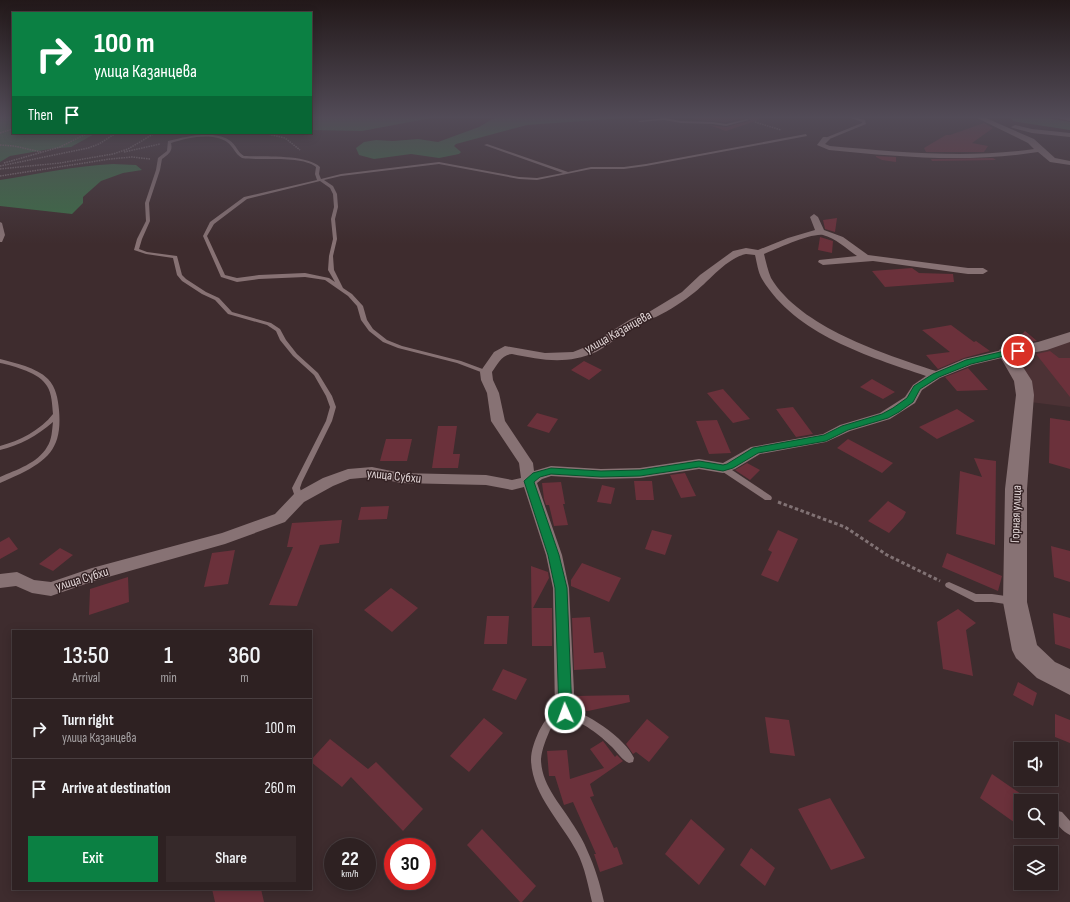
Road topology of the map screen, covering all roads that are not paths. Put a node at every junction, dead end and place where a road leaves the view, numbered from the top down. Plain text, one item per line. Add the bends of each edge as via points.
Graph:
1 (160, 160) edge
2 (286, 160) edge
3 (530, 160) edge
4 (672, 160) edge
5 (1054, 160) edge
6 (1070, 163) edge
7 (568, 173) junction
8 (320, 179) junction
9 (814, 217) dead end
10 (0, 223) edge
11 (822, 232) junction
12 (0, 242) edge
13 (759, 253) junction
14 (865, 258) junction
15 (823, 262) dead end
16 (983, 271) dead end
17 (341, 290) junction
18 (1070, 337) edge
19 (1006, 353) junction
20 (0, 361) edge
21 (486, 372) junction
22 (936, 375) junction
23 (56, 415) junction
24 (0, 448) edge
25 (723, 468) junction
26 (0, 480) edge
27 (529, 481) junction
28 (299, 498) junction
29 (768, 498) road end
30 (0, 581) edge
31 (949, 585) road end
32 (1015, 602) junction
33 (1070, 683) edge
34 (565, 713) junction
35 (629, 758) dead end
36 (1058, 816) dead end
37 (1070, 829) edge
38 (598, 902) edge

1 - 28 lane via 154,183 149,191 148,221 136,250 176,257 180,275 184,280 217,299 230,312 269,324 278,330 295,355 316,374 329,396 333,407 329,421 298,482 296,488
2 - 8 lane via 312,162 318,167 317,174
3 - 7 lane
4 - 7 lane via 624,168 591,168
5 - 6 street
7 - 8 lane via 530,179 433,163
8 - 17 lane via 330,185 335,194 335,238 331,256 332,270
8 - 17 lane via 242,200 212,223 205,236 223,276 236,280 305,275 327,279
9 - 11 street
10 - 12 lane via 3,235
11 - 13 street
11 - 14 street
13 - 21 street, улица Казанцева via 736,253 686,294 653,314 635,321 592,349 575,355 552,357 505,350 498,355
13 - 22 street via 759,263 770,284 786,305 801,317 833,335
14 - 15 street
14 - 16 street
17 - 21 lane via 360,306 364,320 371,330 385,341
18 - 19 street
19 - 22 street via 968,362
19 - 32 street, Горная улица via 1023,381 1025,395 1016,489
20 - 23 lane via 30,371 48,382 54,395
21 - 27 street via 498,421 526,463
22 - 25 street via 917,388 910,400 885,416 845,428 826,438 756,450
23 - 24 lane via 48,424 25,439
23 - 26 lane via 55,434 50,447 39,460
25 - 27 street via 699,464 640,473 551,471 537,475
25 - 29 lane
27 - 28 street, улица Субхи via 512,485 486,480 401,478 372,472 348,474
27 - 34 street via 554,555 561,588
28 - 30 street, улица Субхи via 280,518 225,538 51,589 32,586 17,579
31 - 32 lane via 975,598
32 - 33 street, Горная улица via 1024,650 1046,670
34 - 35 lane via 598,726
34 - 38 lane via 549,722 537,748 536,762 539,779 547,797 580,846 592,874
36 - 37 lane

